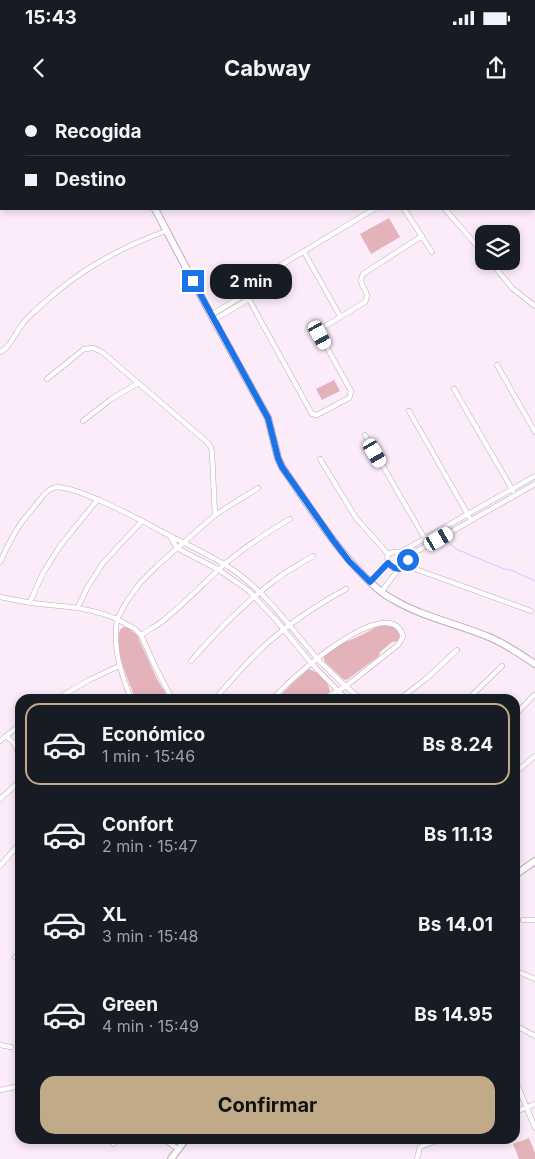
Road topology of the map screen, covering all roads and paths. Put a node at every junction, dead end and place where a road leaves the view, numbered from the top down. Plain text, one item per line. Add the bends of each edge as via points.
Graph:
1 (156, 210) edge
2 (372, 210) edge
3 (405, 210) edge
4 (446, 210) edge
5 (166, 231) junction
6 (422, 236) junction
7 (475, 244) edge
8 (304, 252) junction
9 (432, 252) dead end
10 (497, 270) edge
11 (246, 294) junction
12 (249, 299) junction
13 (535, 306) edge
14 (340, 316) junction
15 (212, 317) junction
16 (0, 352) edge
17 (498, 365) dead end
18 (46, 379) dead end
19 (138, 383) junction
20 (454, 389) dead end
21 (409, 411) dead end
22 (83, 421) dead end
23 (535, 432) edge
24 (365, 436) dead end
25 (320, 459) dead end
26 (535, 476) edge
27 (535, 484) edge
28 (258, 488) dead end
29 (512, 490) junction
30 (516, 495) junction
31 (98, 499) junction
32 (468, 514) junction
33 (215, 515) junction
34 (290, 519) dead end
35 (472, 520) junction
36 (142, 521) junction
37 (170, 536) junction
38 (424, 539) junction
39 (183, 543) junction
40 (177, 548) junction
41 (401, 552) junction
42 (388, 554) junction
43 (313, 556) dead end
44 (407, 557) junction
45 (0, 562) edge
46 (388, 563) junction
47 (224, 564) junction
48 (407, 566) junction
49 (219, 570) junction
50 (398, 570) junction
51 (370, 582) junction
52 (346, 589) dead end
53 (260, 592) junction
54 (381, 592) junction
55 (255, 596) junction
56 (0, 597) edge
57 (30, 602) junction
58 (78, 607) junction
59 (532, 611) dead end
60 (117, 619) junction
61 (289, 625) junction
62 (284, 630) junction
63 (141, 635) junction
64 (457, 650) dead end
65 (317, 659) junction
66 (191, 661) dead end
67 (311, 664) junction
68 (535, 664) edge
69 (120, 666) junction
70 (502, 666) dead end
71 (346, 686) junction
72 (337, 691) junction
73 (65, 694) edge
74 (129, 694) edge
75 (169, 694) edge
76 (220, 694) edge
77 (277, 694) edge
78 (332, 694) edge
79 (340, 694) edge
80 (355, 694) edge
81 (406, 694) edge
82 (473, 694) edge
83 (534, 695) edge
84 (520, 710) edge
85 (15, 729) edge
86 (6, 736) junction
87 (0, 741) edge
88 (15, 745) edge
89 (535, 756) edge
90 (520, 769) edge
91 (15, 786) edge
92 (0, 799) edge
93 (15, 849) edge
94 (535, 861) edge
95 (0, 866) edge
96 (520, 872) edge
97 (523, 920) dead end
98 (535, 920) edge
99 (520, 973) edge
100 (535, 979) edge
101 (520, 1028) edge
102 (535, 1036) edge
103 (0, 1045) edge
104 (11, 1047) dead end
105 (15, 1087) edge
106 (0, 1090) edge
107 (520, 1092) edge
108 (535, 1104) edge
109 (526, 1108) junction
110 (520, 1110) edge
111 (535, 1128) edge
112 (172, 1144) edge
113 (182, 1144) edge
114 (428, 1144) edge
115 (178, 1149) junction
116 (171, 1159) edge
117 (417, 1159) edge

1 - 5 street
2 - 8 street
3 - 6 street
4 - 7 street
5 - 15 street
5 - 16 street via 102,260 78,275 33,312
6 - 9 street
6 - 14 street via 363,274 361,283 368,294 367,299
8 - 11 street via 263,276
8 - 14 street
10 - 13 street via 512,288
11 - 12 street
11 - 15 street
12 - 14 street via 314,415 351,394 319,332
12 - 15 street
15 - 51 street via 268,418 282,467 349,561
17 - 23 street
18 - 19 street via 84,349 93,348
19 - 22 street
19 - 33 street via 211,447
20 - 29 street
21 - 32 street
24 - 38 street
25 - 42 street via 356,518
26 - 29 street
27 - 30 street
28 - 33 street
29 - 30 street
29 - 32 street
30 - 35 street
31 - 36 street
31 - 45 street via 62,487 48,491 18,527
31 - 57 street via 60,546
32 - 35 street
32 - 38 street
33 - 39 street
34 - 47 street
35 - 44 street
36 - 37 street
36 - 58 street via 103,563
37 - 39 street
37 - 40 street
38 - 41 street
39 - 40 street
39 - 47 street
40 - 49 street
40 - 60 street via 140,583
41 - 42 street
41 - 44 street
42 - 46 street
43 - 53 street
44 - 48 street
46 - 50 street
46 - 51 street
47 - 49 street
47 - 53 street
48 - 50 street
48 - 59 street
49 - 55 street
49 - 63 street via 170,615
50 - 54 street
51 - 54 street
52 - 61 street
53 - 55 street
53 - 61 street
54 - 68 street via 408,607 490,637
55 - 62 street
55 - 66 street
56 - 57 street
57 - 58 street
58 - 60 street
60 - 63 street
60 - 69 street via 115,636
61 - 62 street
61 - 65 street
62 - 67 street
62 - 76 street via 253,657
63 - 75 street
64 - 81 street
65 - 67 street
65 - 71 street
65 - 71 street via 344,639 380,622 396,625 403,637 398,645
67 - 72 street
67 - 77 street
69 - 73 street
69 - 74 street
70 - 82 street
71 - 72 street
71 - 80 street
72 - 78 street
72 - 79 street
83 - 84 street
85 - 86 street
86 - 87 street
86 - 88 street
89 - 90 street
91 - 92 street
93 - 95 street
94 - 96 street
97 - 98 street
99 - 100 street
101 - 102 street
103 - 104 street
105 - 106 street
107 - 109 street
108 - 109 street
109 - 110 street
109 - 111 street
112 - 115 street
113 - 115 street
114 - 117 street via 420,1147
115 - 116 street

